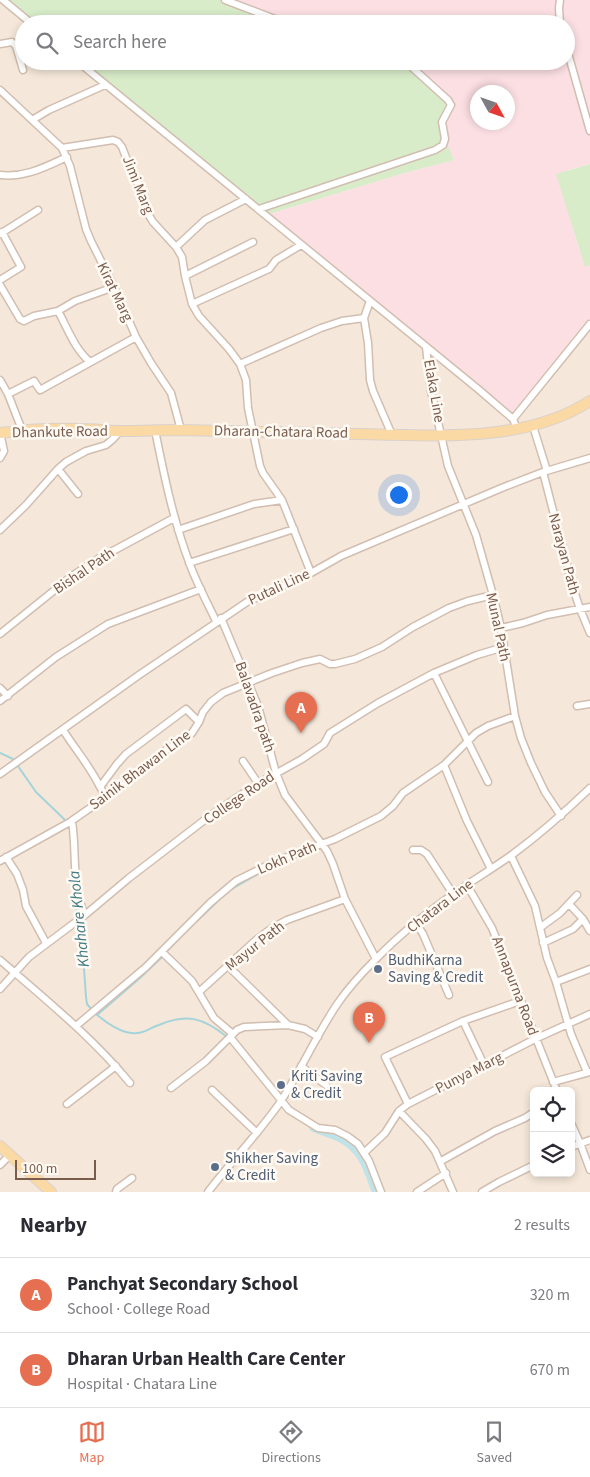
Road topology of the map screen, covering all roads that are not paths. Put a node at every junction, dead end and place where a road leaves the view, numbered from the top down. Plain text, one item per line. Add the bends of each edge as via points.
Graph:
1 (3, 0) edge
2 (225, 0) edge
3 (560, 0) edge
4 (21, 15) edge
5 (264, 15) edge
6 (559, 15) edge
7 (0, 44) edge
8 (15, 45) edge
9 (88, 70) edge
10 (415, 70) edge
11 (573, 70) edge
12 (105, 84) junction
13 (0, 90) edge
14 (32, 120) junction
15 (590, 132) edge
16 (62, 148) junction
17 (66, 157) junction
18 (0, 175) edge
19 (246, 199) junction
20 (259, 209) junction
21 (38, 210) dead end
22 (1, 233) edge
23 (253, 242) dead end
24 (302, 245) junction
25 (176, 247) junction
26 (185, 276) junction
27 (0, 280) edge
28 (0, 285) edge
29 (114, 287) junction
30 (370, 300) junction
31 (192, 304) junction
32 (58, 311) junction
33 (364, 318) junction
34 (590, 324) edge
35 (136, 337) junction
36 (426, 347) junction
37 (90, 362) junction
38 (240, 364) junction
39 (0, 380) edge
40 (8, 394) junction
41 (590, 401) edge
42 (512, 419) junction
43 (533, 426) junction
44 (517, 429) junction
45 (22, 430) junction
46 (156, 430) junction
47 (181, 430) junction
48 (120, 431) junction
49 (252, 432) junction
50 (0, 433) edge
51 (392, 435) junction
52 (441, 435) junction
53 (0, 458) edge
54 (590, 458) edge
55 (58, 468) junction
56 (545, 472) junction
57 (78, 494) dead end
58 (282, 500) junction
59 (463, 504) junction
60 (174, 518) junction
61 (294, 528) junction
62 (0, 530) edge
63 (178, 530) junction
64 (189, 563) junction
65 (310, 573) junction
66 (201, 589) junction
67 (492, 595) junction
68 (590, 607) edge
69 (580, 610) junction
70 (219, 620) junction
71 (500, 628) junction
72 (1, 631) edge
73 (590, 633) edge
74 (504, 647) junction
75 (434, 673) junction
76 (248, 682) junction
77 (0, 688) edge
78 (8, 696) junction
79 (0, 701) edge
80 (590, 704) edge
81 (577, 706) dead end
82 (515, 716) junction
83 (199, 722) junction
84 (62, 730) junction
85 (468, 741) junction
86 (243, 761) dead end
87 (444, 765) junction
88 (276, 772) junction
89 (0, 774) edge
90 (488, 782) dead end
91 (258, 783) junction
92 (100, 786) junction
93 (590, 788) edge
94 (106, 797) junction
95 (561, 816) junction
96 (69, 823) junction
97 (322, 844) junction
98 (413, 850) dead end
99 (511, 856) junction
100 (3, 859) edge
101 (491, 869) junction
102 (467, 885) junction
103 (453, 894) junction
104 (577, 896) dead end
105 (345, 899) junction
106 (569, 904) junction
107 (85, 916) junction
108 (583, 919) junction
109 (416, 923) junction
110 (541, 927) junction
111 (590, 931) edge
112 (46, 943) junction
113 (544, 943) junction
114 (162, 952) junction
115 (376, 959) junction
116 (0, 960) edge
117 (228, 966) junction
118 (590, 969) edge
119 (14, 972) junction
120 (556, 982) junction
121 (0, 989) edge
122 (199, 992) junction
123 (449, 994) dead end
124 (520, 1001) junction
125 (590, 1014) edge
126 (463, 1021) junction
127 (288, 1024) junction
128 (568, 1024) junction
129 (76, 1026) junction
130 (318, 1036) junction
131 (230, 1037) junction
132 (535, 1038) junction
133 (484, 1064) junction
134 (116, 1066) junction
135 (301, 1066) junction
136 (589, 1072) edge
137 (553, 1082) junction
138 (130, 1083) dead end
139 (326, 1085) dead end
140 (555, 1087) edge
141 (171, 1088) dead end
142 (212, 1090) dead end
143 (279, 1102) junction
144 (68, 1104) dead end
145 (408, 1104) junction
146 (398, 1111) junction
147 (530, 1115) edge
148 (575, 1132) edge
149 (257, 1133) junction
150 (590, 1140) edge
151 (580, 1143) junction
152 (575, 1145) edge
153 (0, 1146) edge
154 (364, 1153) junction
155 (10, 1155) junction
156 (441, 1161) junction
157 (0, 1165) edge
158 (530, 1167) edge
159 (590, 1170) edge
160 (446, 1173) junction
161 (132, 1178) dead end
162 (51, 1192) edge
163 (116, 1192) edge
164 (208, 1192) edge
165 (381, 1192) edge
166 (417, 1192) edge
167 (453, 1192) edge
168 (482, 1192) edge

1 - 4 street
2 - 5 street
3 - 6 street
7 - 8 street via 12,42
9 - 12 street
10 - 20 street via 451,105 442,122 445,139 442,144 429,153
11 - 15 street
12 - 14 street
12 - 19 street
13 - 14 street
14 - 16 street
16 - 17 street, Kirat Marg
16 - 25 street, Jimi Marg via 104,140 118,142 137,180 146,212
17 - 18 street via 28,173
17 - 29 street, Kirat Marg via 86,229
19 - 20 street
19 - 25 street via 205,220
20 - 24 street
21 - 22 street
22 - 27 street via 21,267
23 - 26 street
24 - 30 street
24 - 31 street via 276,260 269,269
25 - 26 street, Jimi Marg
26 - 31 street, Jimi Marg
28 - 32 street via 22,321
29 - 32 street
29 - 35 street, Kirat Marg
30 - 33 street
30 - 36 street
31 - 38 street, Jimi Marg
32 - 37 street via 76,345
33 - 38 street via 321,328
33 - 51 street via 370,380
34 - 42 street
35 - 37 street
35 - 47 street, Kirat Marg via 171,392
36 - 42 street
36 - 52 street, Elaka Line
37 - 40 street via 40,390 34,381
38 - 49 street, Jimi Marg via 246,380
39 - 40 street
40 - 45 street
41 - 43 main road, Dharan-Chatara Road
42 - 44 street
43 - 44 main road, Dharan-Chatara Road
43 - 56 street, Narayan Path
44 - 52 main road, Dharan-Chatara Road
45 - 48 main road, Dhankute Road
45 - 50 main road, Dhankute Road
46 - 47 main road, Dharan-Chatara Road
46 - 48 main road, Dharan-Chatara Road
46 - 60 street, Balavadra path
47 - 49 main road, Dharan-Chatara Road
48 - 55 street via 106,444 86,451
49 - 51 main road, Dharan-Chatara Road
49 - 58 street, Jimi Marg via 260,466
50 - 53 street via 4,451
51 - 52 main road, Dharan-Chatara Road
52 - 59 street, Munal Path via 448,466
54 - 56 street, Putali Line
55 - 57 street
55 - 62 street
56 - 59 street, Putali Line
56 - 69 street, Narayan Path
58 - 61 street, Jimi Marg
58 - 63 street via 254,504
59 - 65 street, Putali Line via 341,556
59 - 67 street, Munal Path via 476,535
60 - 63 street, Balavadra path
60 - 72 street, Bishal Path via 98,559
61 - 64 street
61 - 65 street, Jimi Marg
63 - 64 street, Balavadra path
64 - 66 street, Balavadra path
65 - 70 street, Putali Line via 247,602
66 - 70 street, Balavadra path
66 - 78 street via 108,624 56,657
67 - 71 street, Munal Path
67 - 76 street, Sainik Bhawan Line via 449,608 355,659 335,664 320,659
68 - 69 street
69 - 71 street
69 - 73 street, Narayan Path
70 - 76 street, Balavadra path
70 - 84 street, Putali Line
71 - 74 street, Munal Path
74 - 75 street, College Road
74 - 82 street, Munal Path
75 - 85 street
75 - 88 street, College Road via 361,713 330,733 324,744
76 - 83 street, Sainik Bhawan Line via 211,702
76 - 88 street, Balavadra path via 266,730
77 - 78 street
78 - 79 street
80 - 81 street
82 - 85 street, Lokh Path via 488,726
82 - 95 street, Munal Path via 531,763
83 - 92 street via 184,711 126,754
83 - 94 street, Sainik Bhawan Line via 192,733
84 - 89 street, Putali Line
84 - 92 street
85 - 87 street, Lokh Path
85 - 90 street
86 - 91 street
87 - 97 street, Lokh Path via 403,793 381,816
87 - 101 street
88 - 91 street, College Road
88 - 97 street, Balavadra path via 285,795
91 - 107 street, College Road via 129,878
92 - 94 street
93 - 95 street, Chatara Line
94 - 96 street, Sainik Bhawan Line
95 - 99 street, Chatara Line
96 - 100 street, Sainik Bhawan Line
96 - 107 street via 75,845 80,905
97 - 105 street, Balavadra path
97 - 114 street, Lokh Path via 236,881
98 - 103 street via 428,854
99 - 101 street, Chatara Line
99 - 110 street via 535,906
100 - 112 street via 17,874 26,906
101 - 102 street, Chatara Line
102 - 103 street, Chatara Line
102 - 124 street, Annapurna Road via 492,928
103 - 109 street, Chatara Line
104 - 106 street
105 - 115 street, Balavadra path
105 - 117 street, Mayur Path via 287,920 256,940
106 - 108 street
106 - 110 street
107 - 112 street, College Road
108 - 111 street
108 - 113 street via 573,929
109 - 115 street, Chatara Line
109 - 123 street
110 - 113 street
112 - 119 street, College Road
113 - 120 street
114 - 122 street
114 - 129 street, Lokh Path
115 - 130 street, Chatara Line via 338,1003
116 - 119 street
117 - 122 street, Mayur Path
117 - 127 street
118 - 120 street
119 - 121 street, College Road
119 - 129 street
120 - 128 street
122 - 131 street via 206,1007
124 - 126 street
124 - 132 street, Annapurna Road
125 - 128 street, Punya Marg
126 - 133 street
126 - 145 street via 385,1057
127 - 130 street
127 - 131 street via 244,1027
128 - 132 street, Punya Marg
128 - 136 street
129 - 134 street
130 - 135 street, Chatara Line
131 - 141 street
131 - 143 street
132 - 133 street, Punya Marg
132 - 137 street, Annapurna Road
133 - 145 street, Punya Marg
134 - 138 street
134 - 144 street
135 - 139 street
135 - 143 street, Chatara Line
136 - 137 street
137 - 140 street, Annapurna Road
142 - 149 street
143 - 149 street, Chatara Line
143 - 154 street via 318,1128 335,1130 347,1136
145 - 146 street, Punya Marg
146 - 154 street, Punya Marg via 385,1133
146 - 156 street via 436,1151
147 - 156 street
148 - 151 street
149 - 164 street, Chatara Line
150 - 151 street
151 - 152 street
151 - 159 street
153 - 155 main road
154 - 165 street
155 - 157 street
155 - 162 main road
156 - 160 street
158 - 168 street
160 - 166 street
160 - 167 street
161 - 163 street

